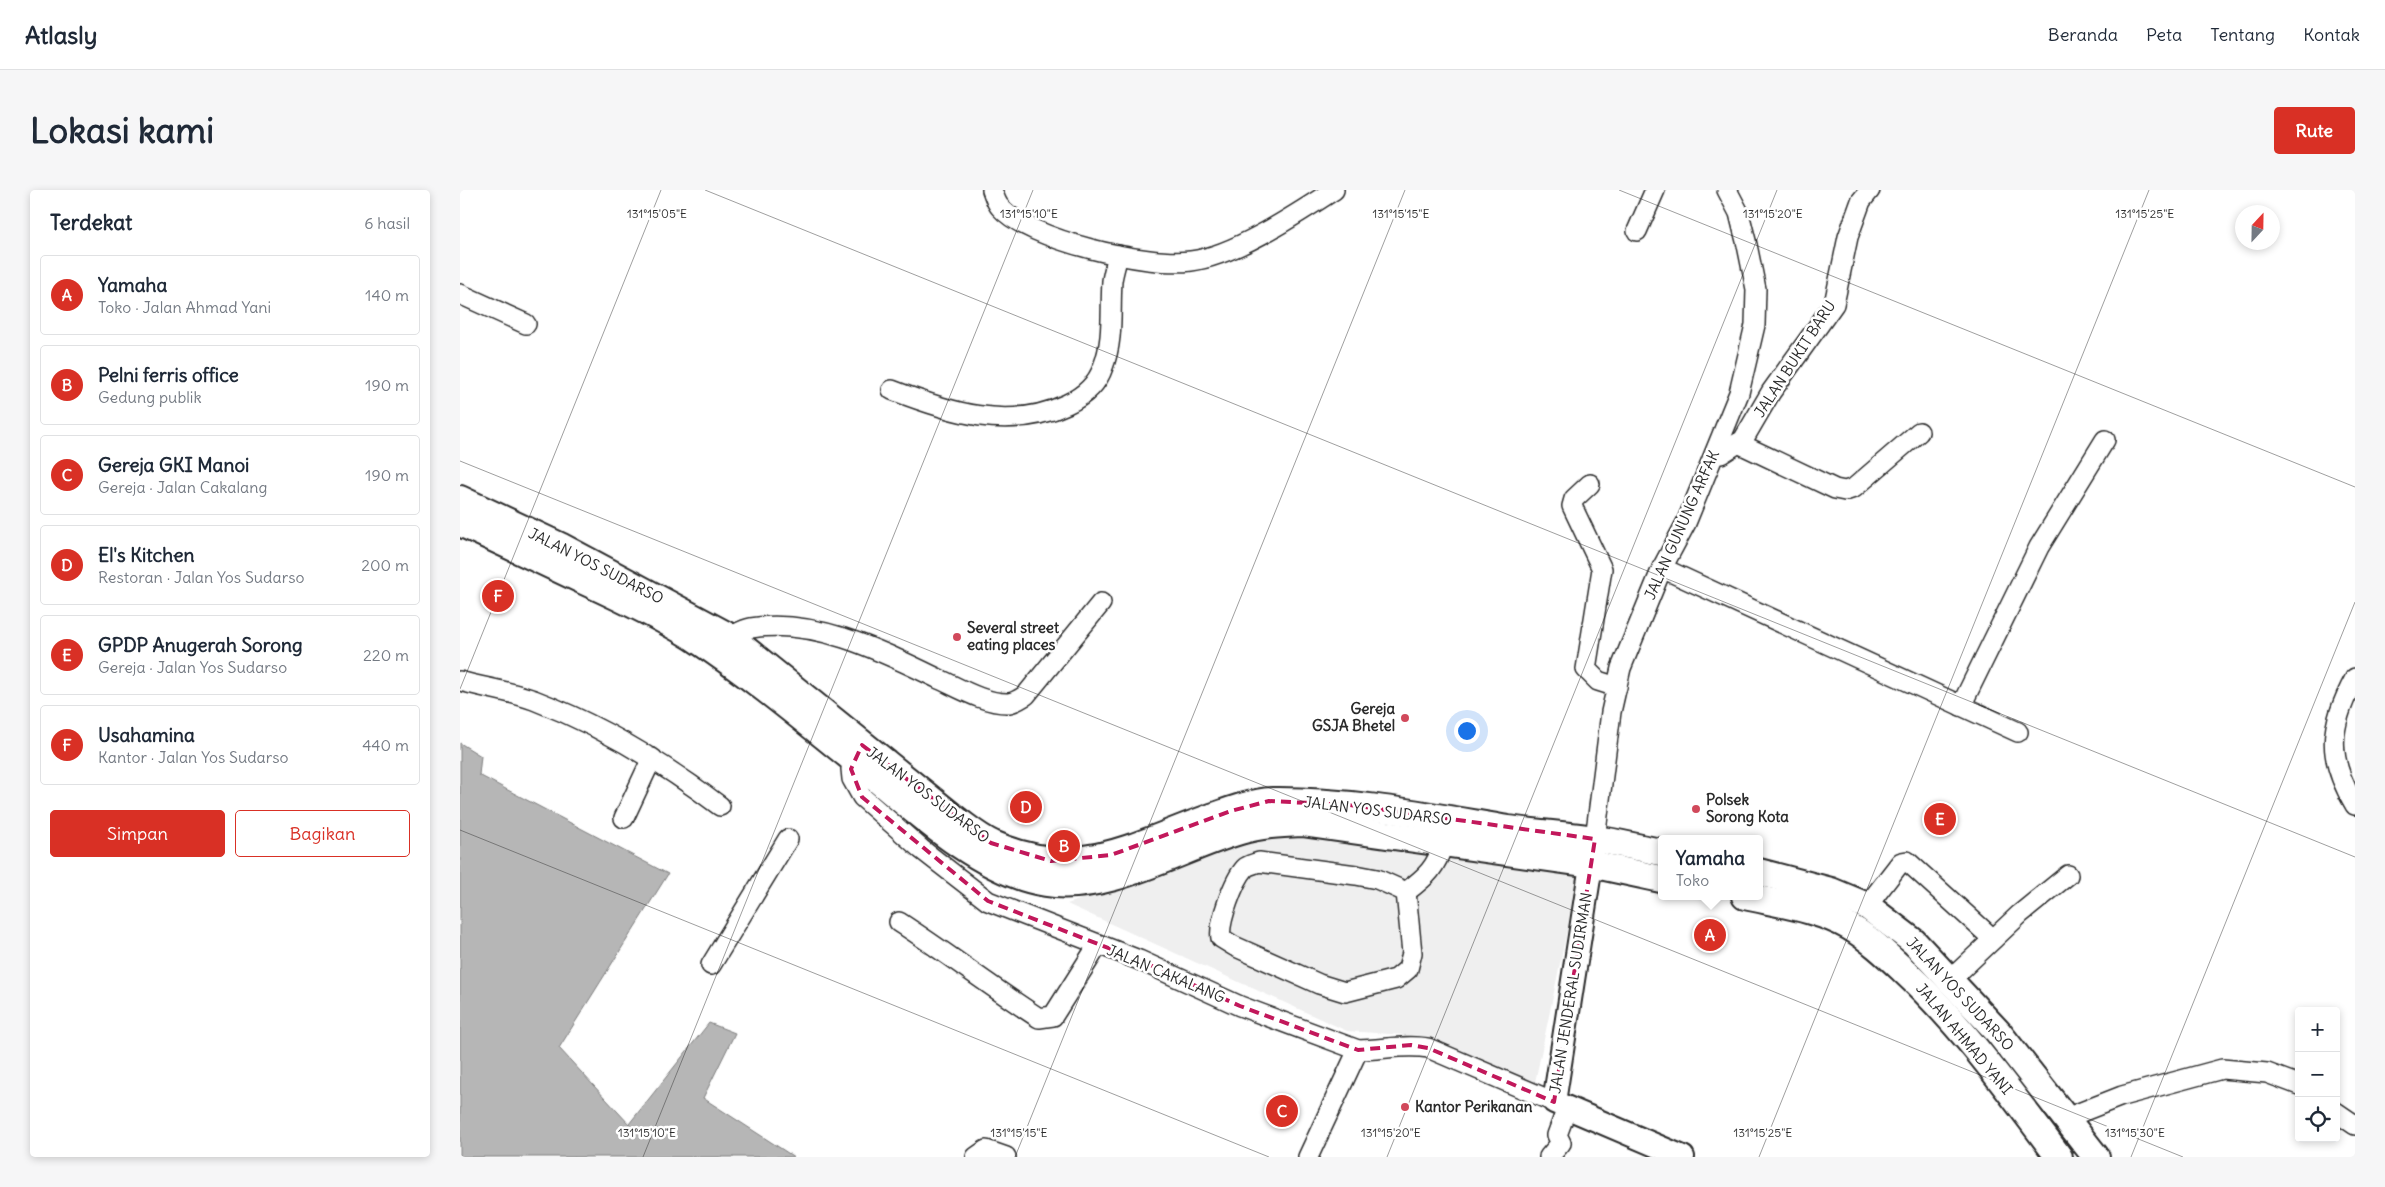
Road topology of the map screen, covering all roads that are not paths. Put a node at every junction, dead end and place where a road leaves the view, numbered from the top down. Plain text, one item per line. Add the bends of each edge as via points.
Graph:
1 (992, 190) edge
2 (1334, 190) edge
3 (1655, 190) edge
4 (1727, 190) edge
5 (1870, 190) edge
6 (1637, 231) dead end
7 (1118, 255) junction
8 (460, 294) edge
9 (526, 324) dead end
10 (892, 390) dead end
11 (1919, 432) dead end
12 (2105, 440) dead end
13 (1738, 443) junction
14 (1715, 455) junction
15 (1590, 484) dead end
16 (460, 500) edge
17 (460, 522) edge
18 (1662, 568) junction
19 (1100, 603) dead end
20 (730, 637) junction
21 (2355, 678) edge
22 (460, 681) edge
23 (1617, 687) junction
24 (1961, 706) junction
25 (2018, 732) dead end
26 (857, 752) junction
27 (652, 758) junction
28 (2355, 805) edge
29 (720, 806) dead end
30 (624, 818) dead end
31 (788, 838) dead end
32 (1444, 842) junction
33 (1593, 851) junction
34 (1658, 852) edge
35 (1763, 873) edge
36 (2068, 875) dead end
37 (1658, 878) edge
38 (1406, 892) junction
39 (1873, 898) junction
40 (1762, 900) edge
41 (899, 922) dead end
42 (1994, 938) junction
43 (1098, 945) junction
44 (711, 965) dead end
45 (1950, 980) junction
46 (1358, 1050) junction
47 (2295, 1084) edge
48 (1561, 1105) junction
49 (2340, 1115) edge
50 (2066, 1118) junction
51 (2355, 1125) edge
52 (976, 1157) edge
53 (1006, 1157) edge
54 (1308, 1157) edge
55 (1549, 1157) edge
56 (1683, 1157) edge
57 (2059, 1157) edge
58 (2096, 1157) edge

1 - 7 street via 1000,207 1040,233
2 - 7 street via 1237,247 1191,261 1149,261
3 - 6 street
4 - 14 street, JALAN GUNUNG ARFAK via 1740,213 1747,245 1756,289 1755,325 1739,394
5 - 13 street, JALAN BUKIT BARU via 1861,201 1848,237 1834,304 1771,392 1744,440
7 - 10 street via 1112,280 1110,343 1104,367 1097,382 1079,399 1055,410 997,419 934,406
8 - 9 street
11 - 13 street via 1854,488 1845,491
12 - 24 street via 2039,547
13 - 14 street, JALAN BUKIT BARU
14 - 18 street, JALAN GUNUNG ARFAK via 1686,523
15 - 23 street via 1574,499 1572,506 1602,569 1586,669 1598,681
16 - 20 highway, JALAN YOS SUDARSO via 560,546
17 - 26 highway, JALAN YOS SUDARSO via 638,606 692,637
18 - 23 street, JALAN GUNUNG ARFAK via 1621,668
18 - 24 street
19 - 20 street via 1026,695 1009,703 976,696 895,658 828,634 788,628 750,628
20 - 26 highway, JALAN YOS SUDARSO
21 - 28 street via 2338,713 2332,747 2342,784
22 - 27 street via 533,700 573,716
23 - 33 street, JALAN GUNUNG ARFAK
24 - 25 street
26 - 32 highway, JALAN YOS SUDARSO via 920,815 975,855 1010,873 1047,883 1099,880 1155,864 1239,831 1267,824 1302,823
26 - 33 highway, JALAN YOS SUDARSO via 991,843 1030,858 1051,861 1111,855 1231,811 1269,801 1350,805 1544,834
26 - 43 street, JALAN CAKALANG via 851,769 852,779 862,797 920,849 988,901
27 - 29 street
27 - 30 street
31 - 44 street
32 - 33 highway, JALAN YOS SUDARSO
32 - 38 street via 1438,861 1428,875
33 - 34 highway, JALAN YOS SUDARSO
33 - 37 highway
33 - 48 main road, JALAN JENDERAL SUDIRMAN
35 - 39 highway, JALAN YOS SUDARSO via 1831,891
36 - 42 street
38 - 38 street via 1412,953 1408,969 1396,979 1367,988 1345,992 1319,984 1221,938 1219,928 1239,876 1246,866 1259,862 1377,879
39 - 42 street via 1902,862 1907,861
39 - 45 highway, JALAN YOS SUDARSO
40 - 57 highway, JALAN AHMAD YANI via 1823,914 1850,927 1882,950 1931,996 1981,1054
41 - 43 street via 1039,1018 1053,1016
42 - 45 street
43 - 46 street, JALAN CAKALANG via 1240,1006
45 - 50 highway, JALAN YOS SUDARSO via 1998,1032
46 - 48 street, JALAN CAKALANG via 1411,1045 1428,1048
46 - 54 street
47 - 50 street via 2267,1073 2222,1069 2122,1096
48 - 55 street via 1557,1136 1561,1143
48 - 56 main road, JALAN JENDERAL SUDIRMAN
49 - 51 street
50 - 58 highway, JALAN YOS SUDARSO
52 - 53 street via 986,1150

